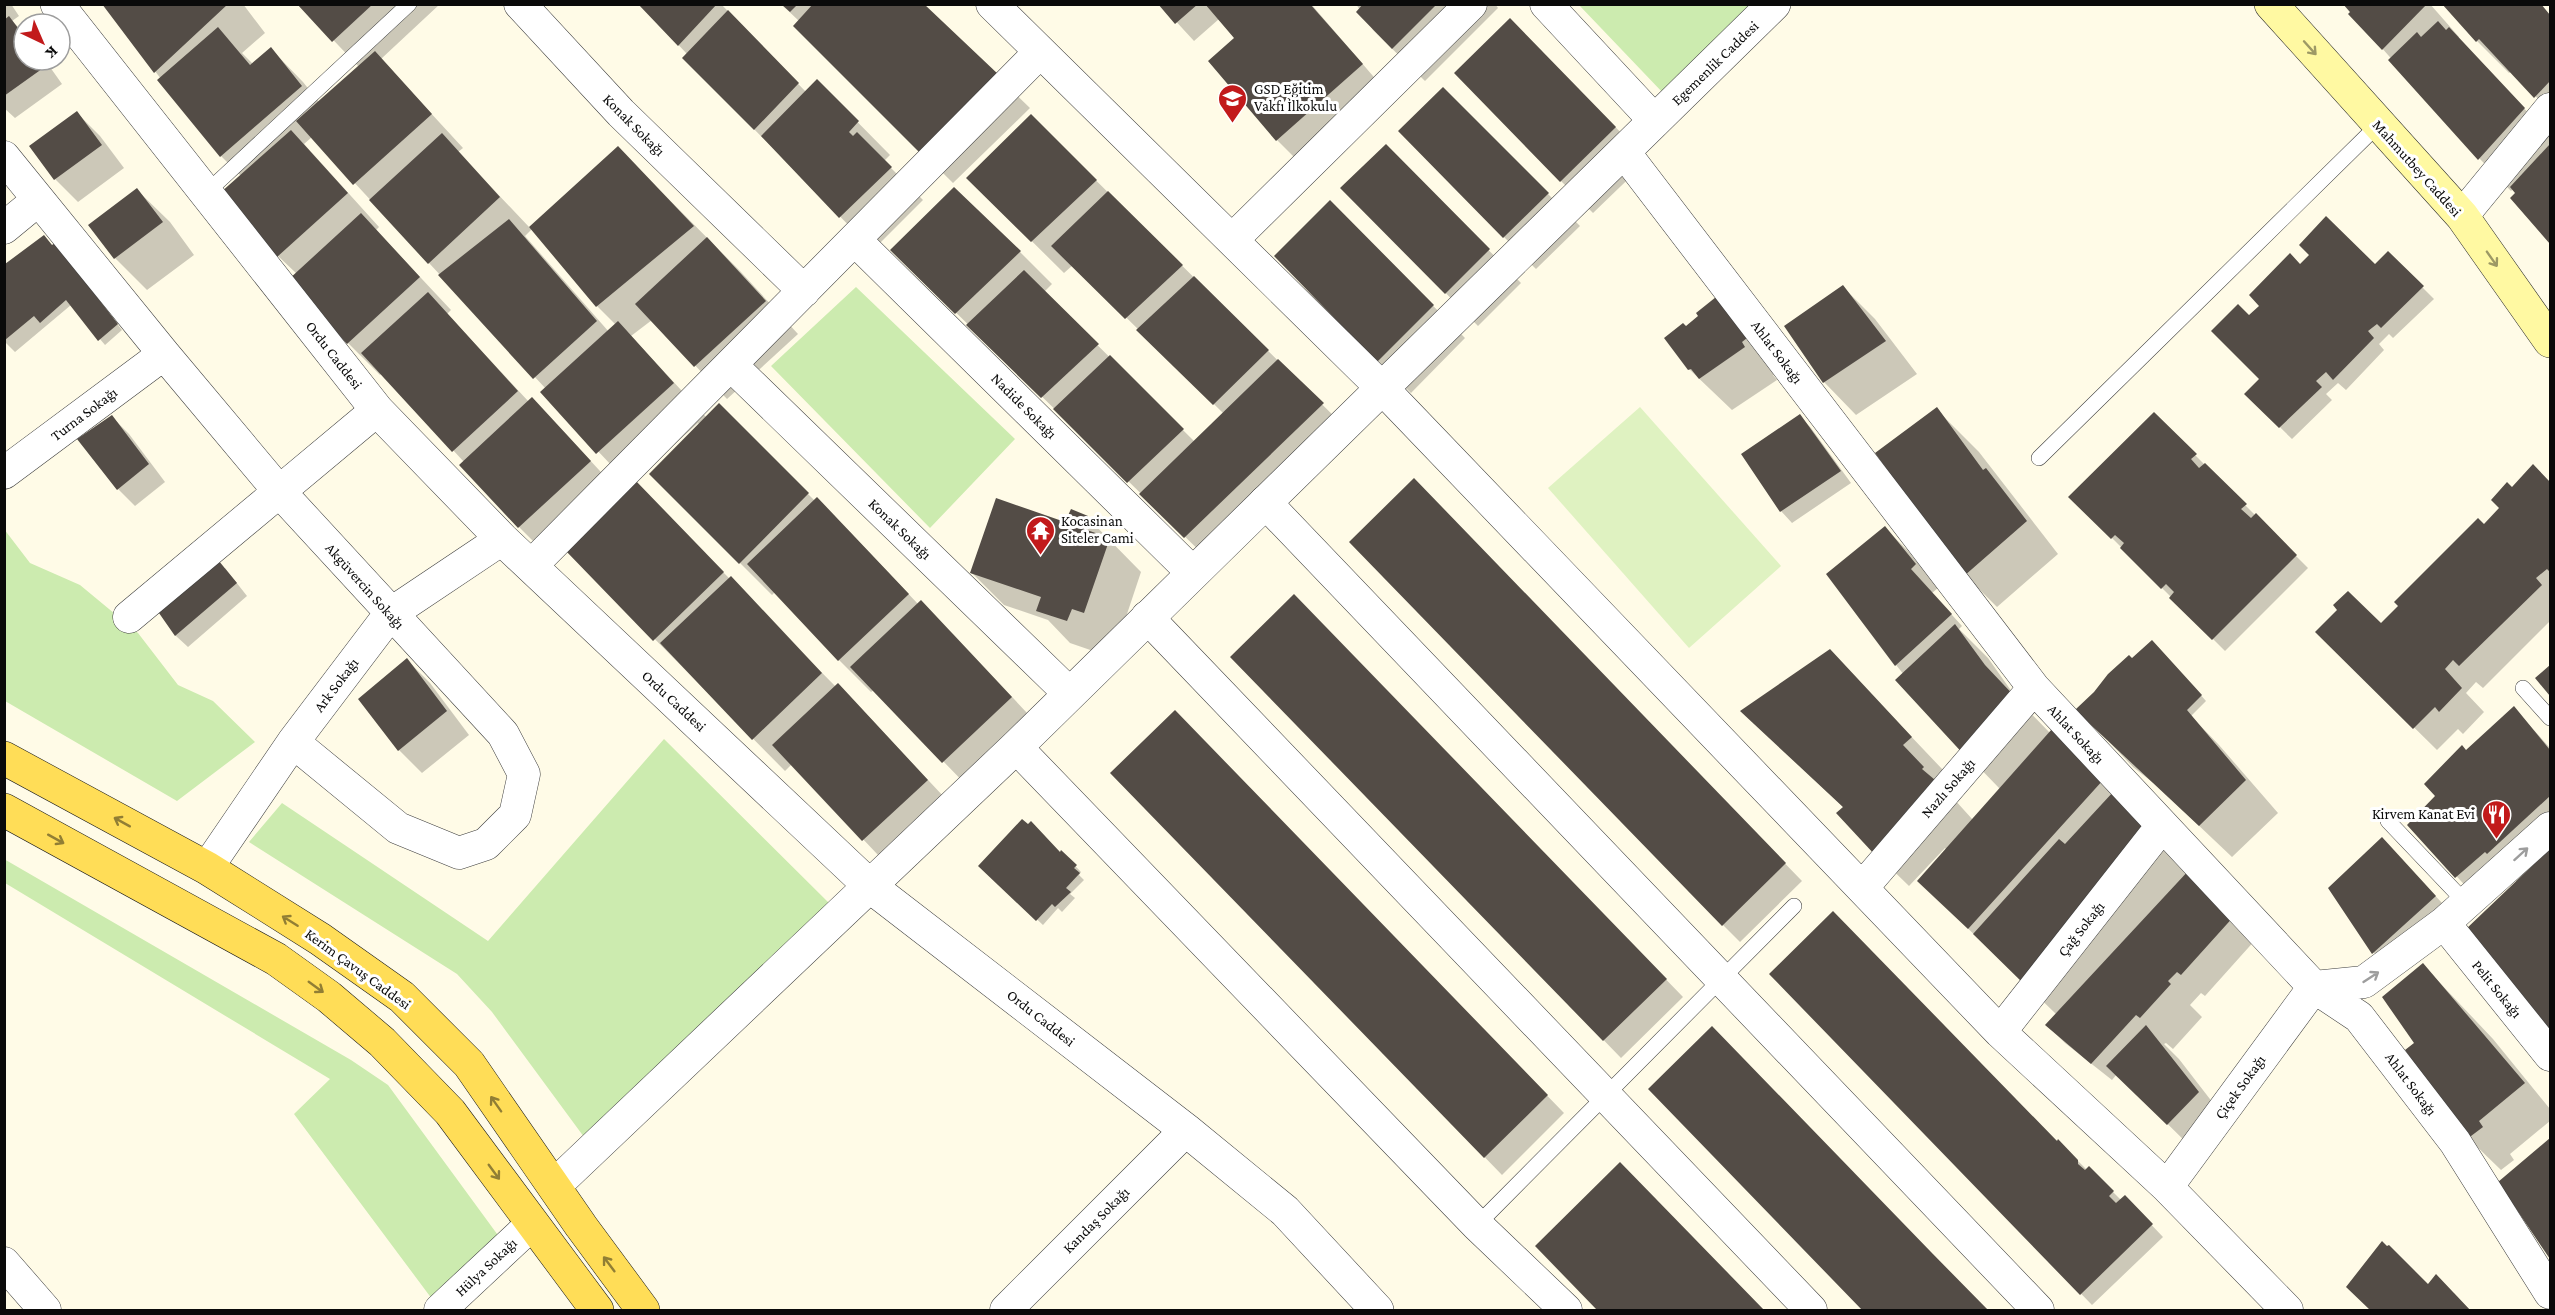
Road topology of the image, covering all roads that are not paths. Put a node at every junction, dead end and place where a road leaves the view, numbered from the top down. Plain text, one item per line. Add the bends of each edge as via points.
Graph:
1 (57, 4) edge
2 (409, 4) edge
3 (520, 4) edge
4 (992, 4) edge
5 (1471, 4) edge
6 (1546, 4) edge
7 (1774, 4) edge
8 (2271, 4) edge
9 (1041, 52) junction
10 (2550, 109) edge
11 (1655, 121) junction
12 (2378, 124) junction
13 (1624, 152) junction
14 (4, 157) edge
15 (206, 193) junction
16 (38, 200) junction
17 (2462, 216) junction
18 (4, 228) edge
19 (855, 240) junction
20 (1232, 240) junction
21 (804, 291) junction
22 (2549, 335) edge
23 (164, 354) junction
24 (731, 365) junction
25 (1382, 387) junction
26 (377, 410) junction
27 (2039, 458) dead end
28 (4, 473) edge
29 (278, 490) junction
30 (1265, 502) junction
31 (502, 539) junction
32 (531, 566) junction
33 (1193, 573) junction
34 (390, 614) junction
35 (129, 617) dead end
36 (1147, 617) junction
37 (2034, 688) junction
38 (2523, 688) dead end
39 (1070, 693) junction
40 (2550, 718) edge
41 (292, 742) junction
42 (1016, 747) junction
43 (4, 758) edge
44 (4, 810) edge
45 (2388, 821) dead end
46 (2162, 826) junction
47 (2550, 828) edge
48 (207, 868) junction
49 (871, 886) junction
50 (1862, 888) junction
51 (1794, 906) dead end
52 (2455, 913) junction
53 (1721, 980) junction
54 (2314, 987) junction
55 (2000, 1032) junction
56 (2550, 1055) edge
57 (1606, 1096) junction
58 (1186, 1130) junction
59 (554, 1186) junction
60 (2167, 1187) junction
61 (532, 1224) junction
62 (1477, 1225) junction
63 (4, 1263) edge
64 (2550, 1293) edge
65 (45, 1311) edge
66 (440, 1311) edge
67 (597, 1311) edge
68 (644, 1311) edge
69 (1006, 1311) edge
70 (1377, 1311) edge
71 (1566, 1311) edge
72 (1811, 1311) edge
73 (2038, 1311) edge
74 (2288, 1311) edge

1 - 15 street, Ordu Caddesi
2 - 15 lane
3 - 21 street, Konak Sokağı via 621,113
4 - 9 street
5 - 20 street
6 - 11 street
7 - 11 street, Egemenlik Caddesi
8 -> 12 main road, Mahmutbey Caddesi
9 - 19 street
9 - 20 street
10 - 17 street
11 - 13 street, Egemenlik Caddesi
12 - 17 main road, Mahmutbey Caddesi
12 - 27 lane
13 - 25 street, Egemenlik Caddesi
13 - 37 street, Ahlat Sokağı
14 - 16 street, Akgüvercin Sokağı
15 - 26 street, Ordu Caddesi
16 - 18 street
16 - 23 street, Akgüvercin Sokağı
17 -> 22 main road, Mahmutbey Caddesi
19 - 21 street
19 - 33 street, Nadide Sokağı
20 - 25 street
21 - 24 street
23 - 28 street, Turna Sokağı
23 - 29 street, Akgüvercin Sokağı
24 - 32 street
24 - 39 street, Konak Sokağı
25 - 30 street, Egemenlik Caddesi
25 - 50 street
26 - 29 street
26 - 31 street, Ordu Caddesi
29 - 34 street, Akgüvercin Sokağı
29 - 35 street
30 - 33 street, Egemenlik Caddesi
30 - 53 street
31 - 32 street, Ordu Caddesi
31 - 34 street, Ark Sokağı
32 - 49 street, Ordu Caddesi
33 - 36 street, Egemenlik Caddesi
34 - 41 street, Ark Sokağı
34 - 41 street, Akgüvercin Sokağı via 503,734 524,774 515,815 486,844 459,853 398,828
36 - 39 street, Egemenlik Caddesi
36 - 57 street
37 - 46 street, Ahlat Sokağı
37 - 50 street, Nazlı Sokağı
38 - 40 lane
39 - 42 street, Egemenlik Caddesi
41 - 48 street, Ark Sokağı
42 - 49 street, Egemenlik Caddesi
42 - 62 street
48 -> 43 main road, Kerim Çavuş Caddesi
44 -> 61 main road via 276,959 329,997 382,1042 450,1112
45 - 52 lane
46 - 54 street, Ahlat Sokağı
46 - 55 street, Çağ Sokağı
52 -> 47 street
59 -> 48 main road, Kerim Çavuş Caddesi via 469,1064 402,997 320,939
49 - 58 street, Ordu Caddesi
49 - 59 street, Egemenlik Caddesi
50 - 55 street
51 - 53 lane
54 -> 52 street via 2364,982
52 - 56 street, Pelit Sokağı
53 - 57 lane
53 - 73 street
54 - 60 street, Çiçek Sokağı
54 - 64 street, Ahlat Sokağı via 2359,1017 2455,1142
55 - 60 street
57 - 62 lane
57 - 72 street
58 - 69 street, Kandaş Sokağı
58 - 70 street, Ordu Caddesi via 1285,1211
68 -> 59 main road, Kerim Çavuş Caddesi
60 - 74 street
61 - 66 street, Hülya Sokağı
61 - 67 main road
62 - 71 street
63 - 65 street

